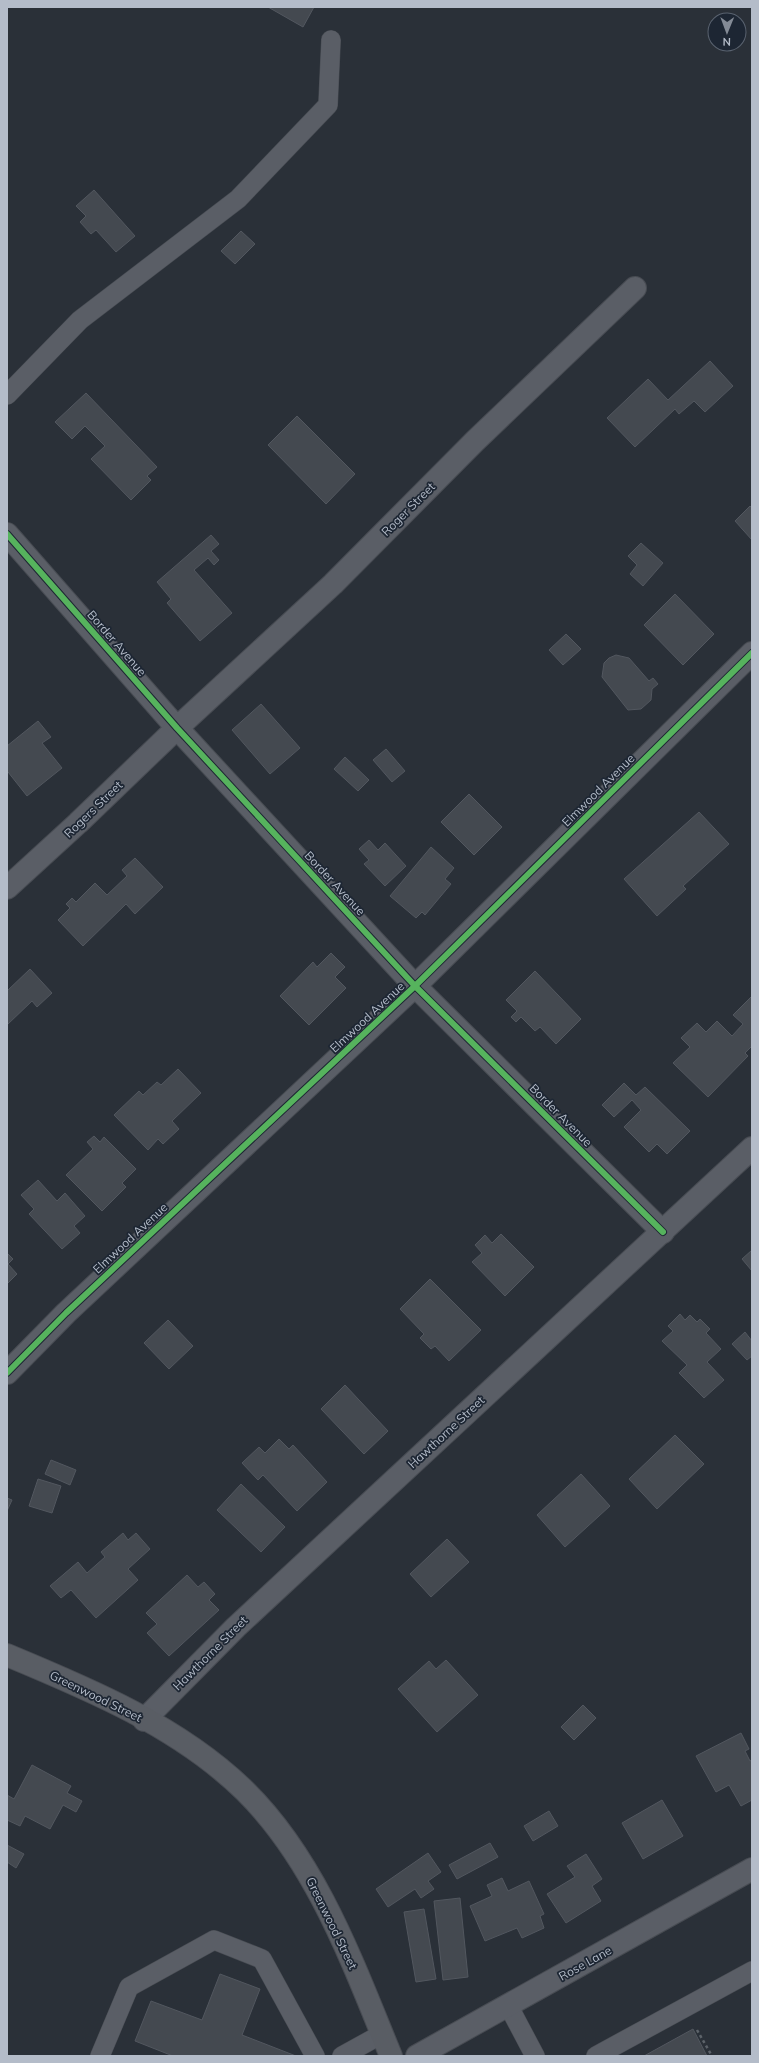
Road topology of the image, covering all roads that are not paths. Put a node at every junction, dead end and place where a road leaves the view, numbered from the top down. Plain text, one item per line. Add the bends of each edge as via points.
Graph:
1 (331, 40) dead end
2 (636, 288) dead end
3 (7, 395) edge
4 (7, 534) edge
5 (752, 653) edge
6 (177, 728) junction
7 (7, 888) edge
8 (416, 986) junction
9 (752, 1148) edge
10 (663, 1232) junction
11 (7, 1373) edge
12 (7, 1655) edge
13 (144, 1720) junction
14 (752, 1869) edge
15 (752, 1971) edge
16 (508, 2006) junction
17 (382, 2034) junction
18 (100, 2056) edge
19 (315, 2056) edge
20 (342, 2056) edge
21 (391, 2056) edge
22 (417, 2056) edge
23 (535, 2056) edge
24 (596, 2056) edge

1 - 3 lane via 328,105 238,200 80,320
2 - 6 street, Roger Street via 475,442 333,584
4 - 6 street, Border Avenue
5 - 8 street, Elmwood Avenue
6 - 7 street, Rogers Street
6 - 8 street, Border Avenue
8 - 10 street, Border Avenue
8 - 11 street, Elmwood Avenue via 66,1312
9 - 10 street, Hawthorne Street
10 - 13 street, Hawthorne Street via 236,1627
12 - 13 street, Greenwood Street via 53,1674
13 - 17 street, Greenwood Street via 219,1768 245,1791 267,1816 306,1871 324,1903
14 - 16 street, Rose Lane
15 - 24 lane
16 - 22 street, Rose Lane
16 - 23 lane
17 - 20 lane
17 - 21 street, Greenwood Street
18 - 19 lane via 129,1987 214,1940 262,1960

